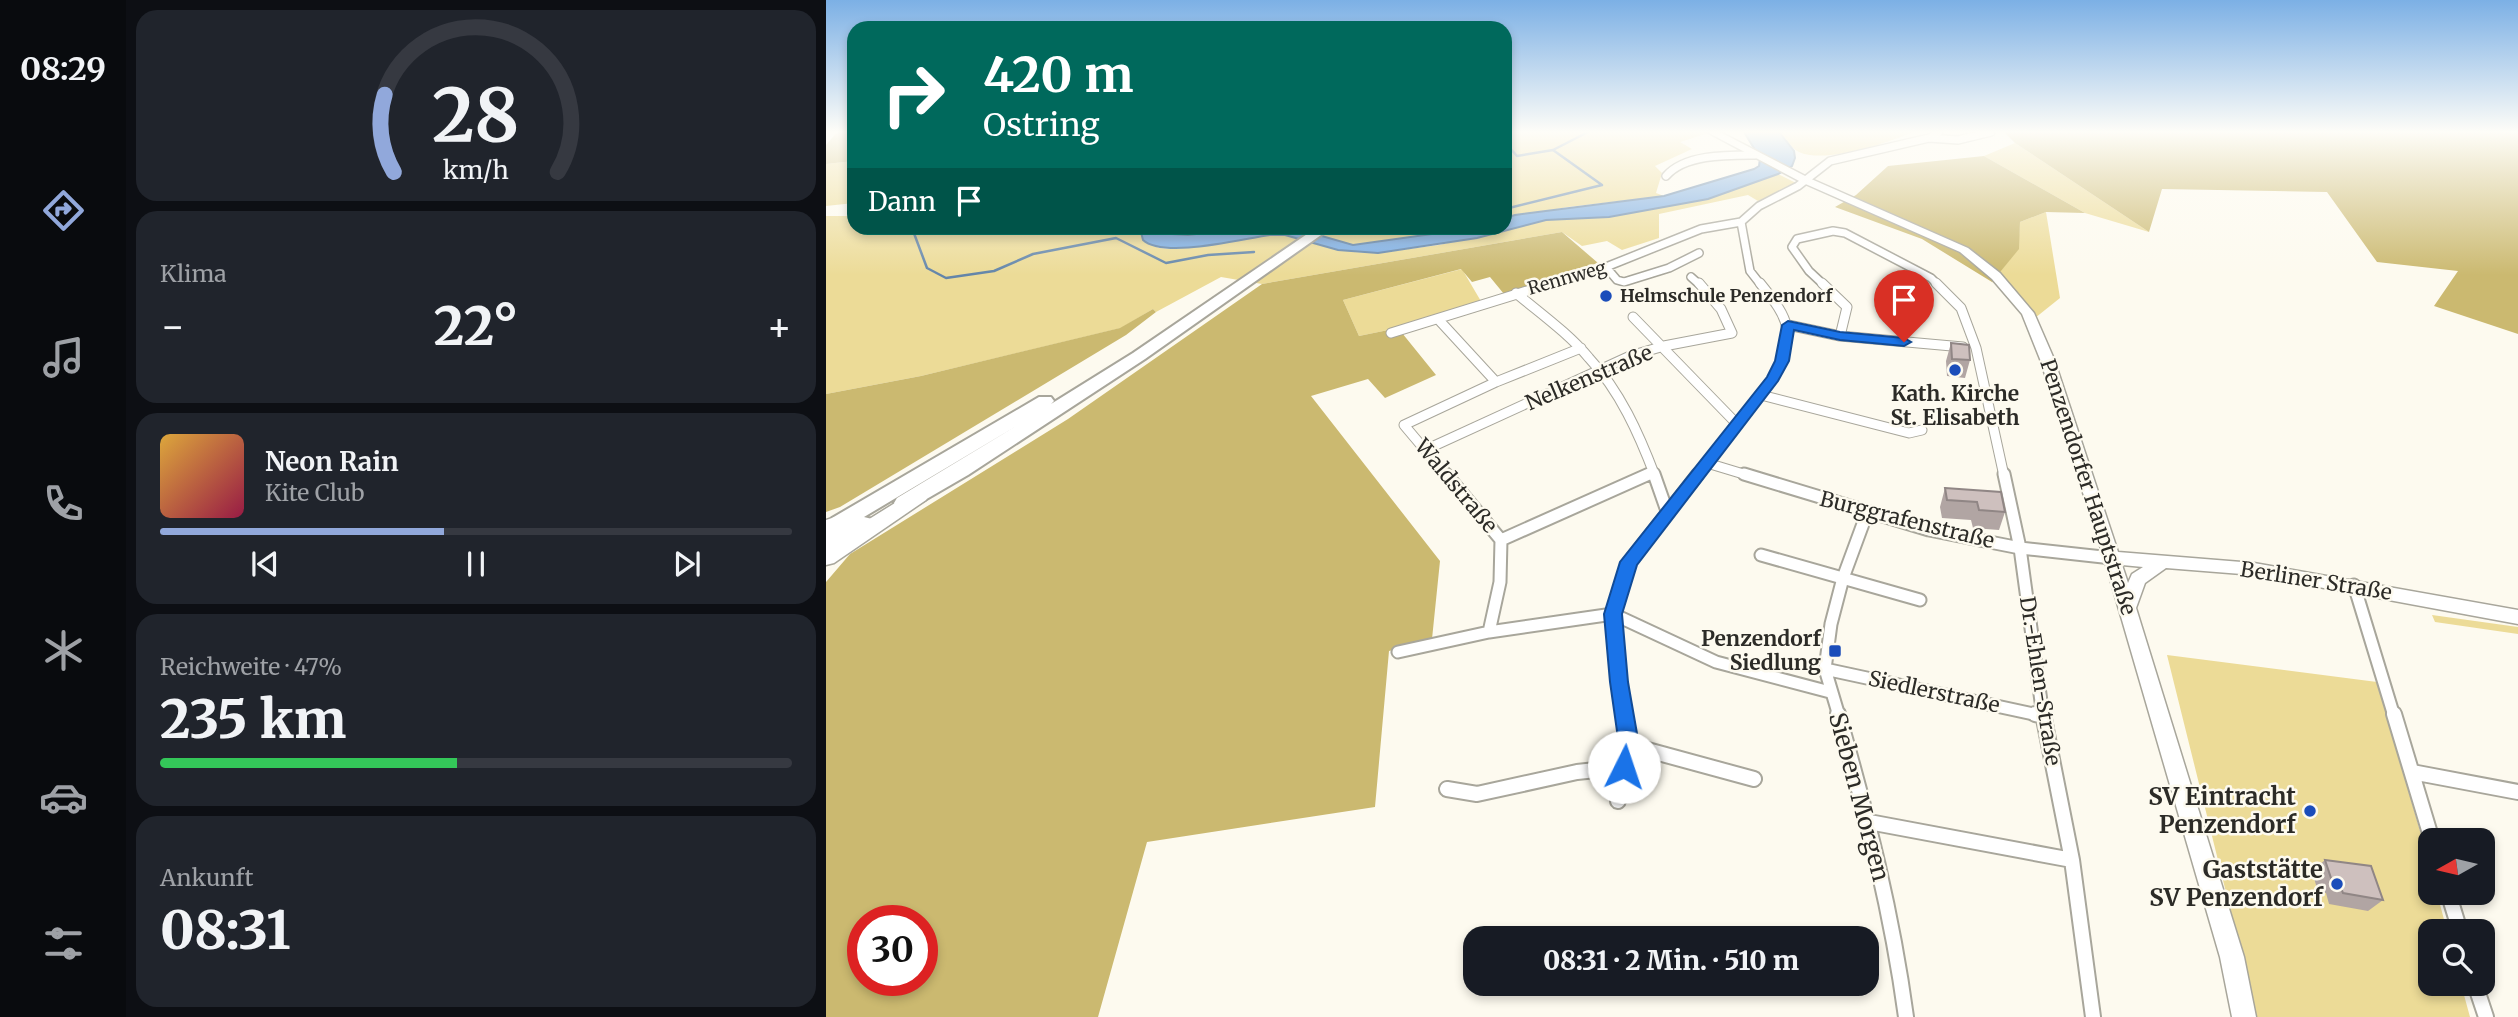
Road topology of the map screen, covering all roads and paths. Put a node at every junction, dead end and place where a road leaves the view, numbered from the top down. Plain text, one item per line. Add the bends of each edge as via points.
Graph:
1 (1805, 180) joint
2 (1741, 222) junction
3 (1299, 235) edge
4 (1313, 235) edge
5 (1699, 253) dead end
6 (1606, 267) junction
7 (1691, 277) dead end
8 (1238, 284) junction
9 (1516, 293) junction
10 (1633, 317) dead end
11 (1438, 319) junction
12 (1788, 325) junction
13 (1391, 333) dead end
14 (1840, 336) junction
15 (1664, 346) junction
16 (1581, 348) junction
17 (1976, 348) junction
18 (1601, 371) junction
19 (1496, 382) junction
20 (1761, 395) junction
21 (1737, 424) junction
22 (1922, 430) dead end
23 (1425, 450) junction
24 (1706, 463) junction
25 (1654, 472) junction
26 (919, 495) junction
27 (1667, 511) junction
28 (1867, 513) junction
29 (830, 528) edge
30 (1501, 540) junction
31 (826, 544) edge
32 (2020, 548) junction
33 (1761, 555) dead end
34 (826, 557) edge
35 (2112, 558) junction
36 (2163, 562) junction
37 (1843, 578) junction
38 (2354, 585) junction
39 (1920, 600) dead end
40 (2127, 610) junction
41 (1613, 614) junction
42 (2518, 617) edge
43 (1489, 632) junction
44 (1398, 652) dead end
45 (1825, 668) junction
46 (1830, 692) junction
47 (2043, 716) junction
48 (1629, 745) junction
49 (1624, 767) junction
50 (2412, 772) junction
51 (1754, 779) dead end
52 (1447, 789) dead end
53 (2518, 792) edge
54 (1618, 801) dead end
55 (1869, 822) junction
56 (2428, 828) edge
57 (2072, 860) junction
58 (2480, 996) edge
59 (1906, 1017) edge
60 (2093, 1017) edge
61 (2244, 1017) edge
62 (2486, 1017) edge

1 - 2 street via 1759,205
1 - 35 main road, Penzendorfer Hauptstraße via 1964,250 1996,276 2028,313
2 - 6 street, Rennweg via 1701,229
2 - 12 street via 1750,271
3 - 8 highway
4 - 8 highway
5 - 6 street via 1624,282
6 - 9 street, Rennweg
7 - 15 street, Nelkenstraße via 1727,316 1732,333
8 - 26 highway via 1040,420
8 - 29 highway via 951,460
9 - 11 street, Rennweg
9 - 16 street
10 - 15 street
11 - 13 street, Rennweg
11 - 19 street
12 - 14 street
12 - 20 street via 1782,361
14 - 17 street
14 - 17 street, Dr.-Ehlen-Straße via 1847,307 1801,261 1793,247 1797,239 1845,233 1931,278 1961,308
15 - 18 street, Nelkenstraße
15 - 21 street
16 - 18 street
16 - 19 street
17 - 32 street, Dr.-Ehlen-Straße
18 - 23 street, Nelkenstraße
18 - 25 street via 1642,441
19 - 23 street, Waldstraße via 1404,425
20 - 21 street
20 - 22 street via 1909,433
21 - 24 street
23 - 30 street, Waldstraße
24 - 27 street
24 - 28 street, Burggrafenstraße
25 - 27 street
25 - 30 street
26 - 31 highway
26 - 34 highway
27 - 41 street via 1629,562
28 - 32 street, Burggrafenstraße
28 - 37 street, Sieben Morgen
30 - 43 street, Waldstraße via 1500,582
32 - 35 street, Burggrafenstraße
32 - 47 street, Dr.-Ehlen-Straße
33 - 37 street
35 - 36 main road, Berliner Straße
35 - 40 main road, Penzendorfer Hauptstraße
36 - 38 main road, Berliner Straße via 2254,569
36 - 40 main road via 2138,579
37 - 39 street
37 - 45 street, Sieben Morgen
38 - 42 main road, Berliner Straße
38 - 50 street
40 - 61 main road, Penzendorfer Hauptstraße via 2232,957
41 - 43 street
41 - 46 street via 1716,662
41 - 48 street
43 - 44 street
45 - 46 street, Sieben Morgen
45 - 47 street, Siedlerstraße
46 - 55 street, Sieben Morgen
47 - 57 street, Dr.-Ehlen-Straße
48 - 49 street
48 - 51 street
49 - 52 street via 1577,772 1477,794
49 - 54 street
50 - 53 street
50 - 56 street
55 - 57 street
55 - 59 street, Sieben Morgen via 1896,940
57 - 60 street, Dr.-Ehlen-Straße
58 - 62 street

